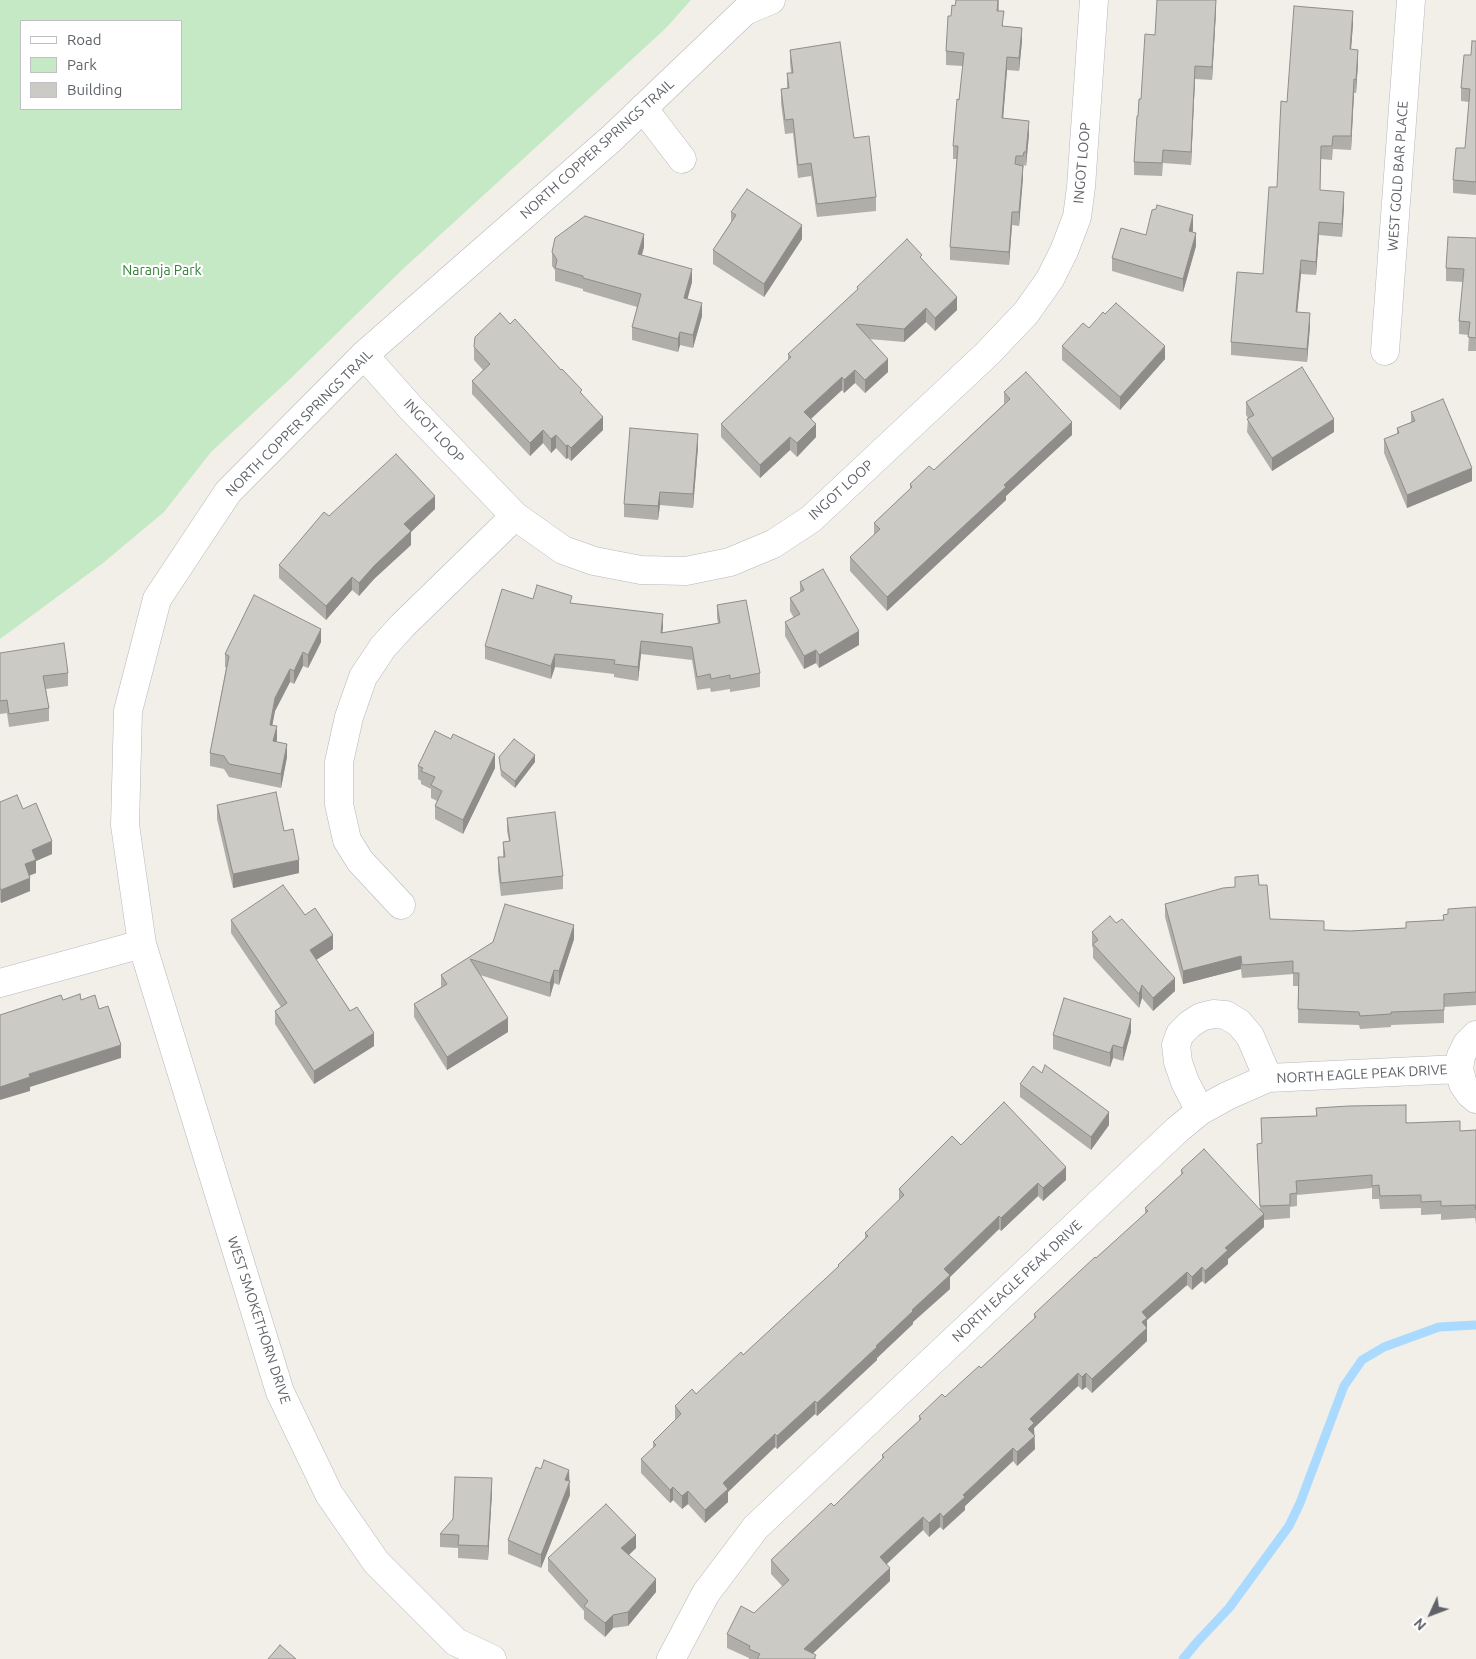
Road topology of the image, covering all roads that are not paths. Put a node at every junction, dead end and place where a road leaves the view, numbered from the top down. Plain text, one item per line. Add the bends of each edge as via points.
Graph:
1 (771, 0) edge
2 (1094, 0) edge
3 (1411, 0) edge
4 (642, 108) junction
5 (682, 159) dead end
6 (1385, 351) dead end
7 (364, 355) junction
8 (515, 516) junction
9 (401, 905) dead end
10 (142, 944) junction
11 (0, 983) edge
12 (1476, 1035) edge
13 (1459, 1069) junction
14 (1268, 1078) junction
15 (1476, 1099) edge
16 (1200, 1111) junction
17 (450, 1651) edge
18 (492, 1659) edge
19 (671, 1659) edge

1 - 4 street, NORTH COPPER SPRINGS TRAIL via 745,11
2 - 8 street, INGOT LOOP via 1077,217 1050,279 1026,313 987,354 811,519 773,544 730,562 686,571 641,570 594,561 563,550
3 - 6 street, WEST GOLD BAR PLACE
4 - 5 street
4 - 7 street, NORTH COPPER SPRINGS TRAIL via 611,139
7 - 8 street, INGOT LOOP
7 - 10 street, NORTH COPPER SPRINGS TRAIL via 228,492 157,599 128,711 125,825
8 - 9 street via 383,648 364,677 349,717 339,762 338,804 347,840 360,861
10 - 11 street
10 - 17 street, WEST SMOKETHORN DRIVE via 280,1392 329,1494 376,1562
12 - 13 street via 1467,1044
13 - 14 street, NORTH EAGLE PEAK DRIVE
13 - 15 street via 1463,1084
14 - 16 street, NORTH EAGLE PEAK DRIVE
14 - 16 street via 1250,1036 1239,1023 1226,1015 1213,1014 1201,1018 1180,1034 1176,1045 1185,1082
16 - 19 street, NORTH EAGLE PEAK DRIVE via 756,1527 706,1593
17 - 18 street, WEST SMOKETHORN DRIVE

